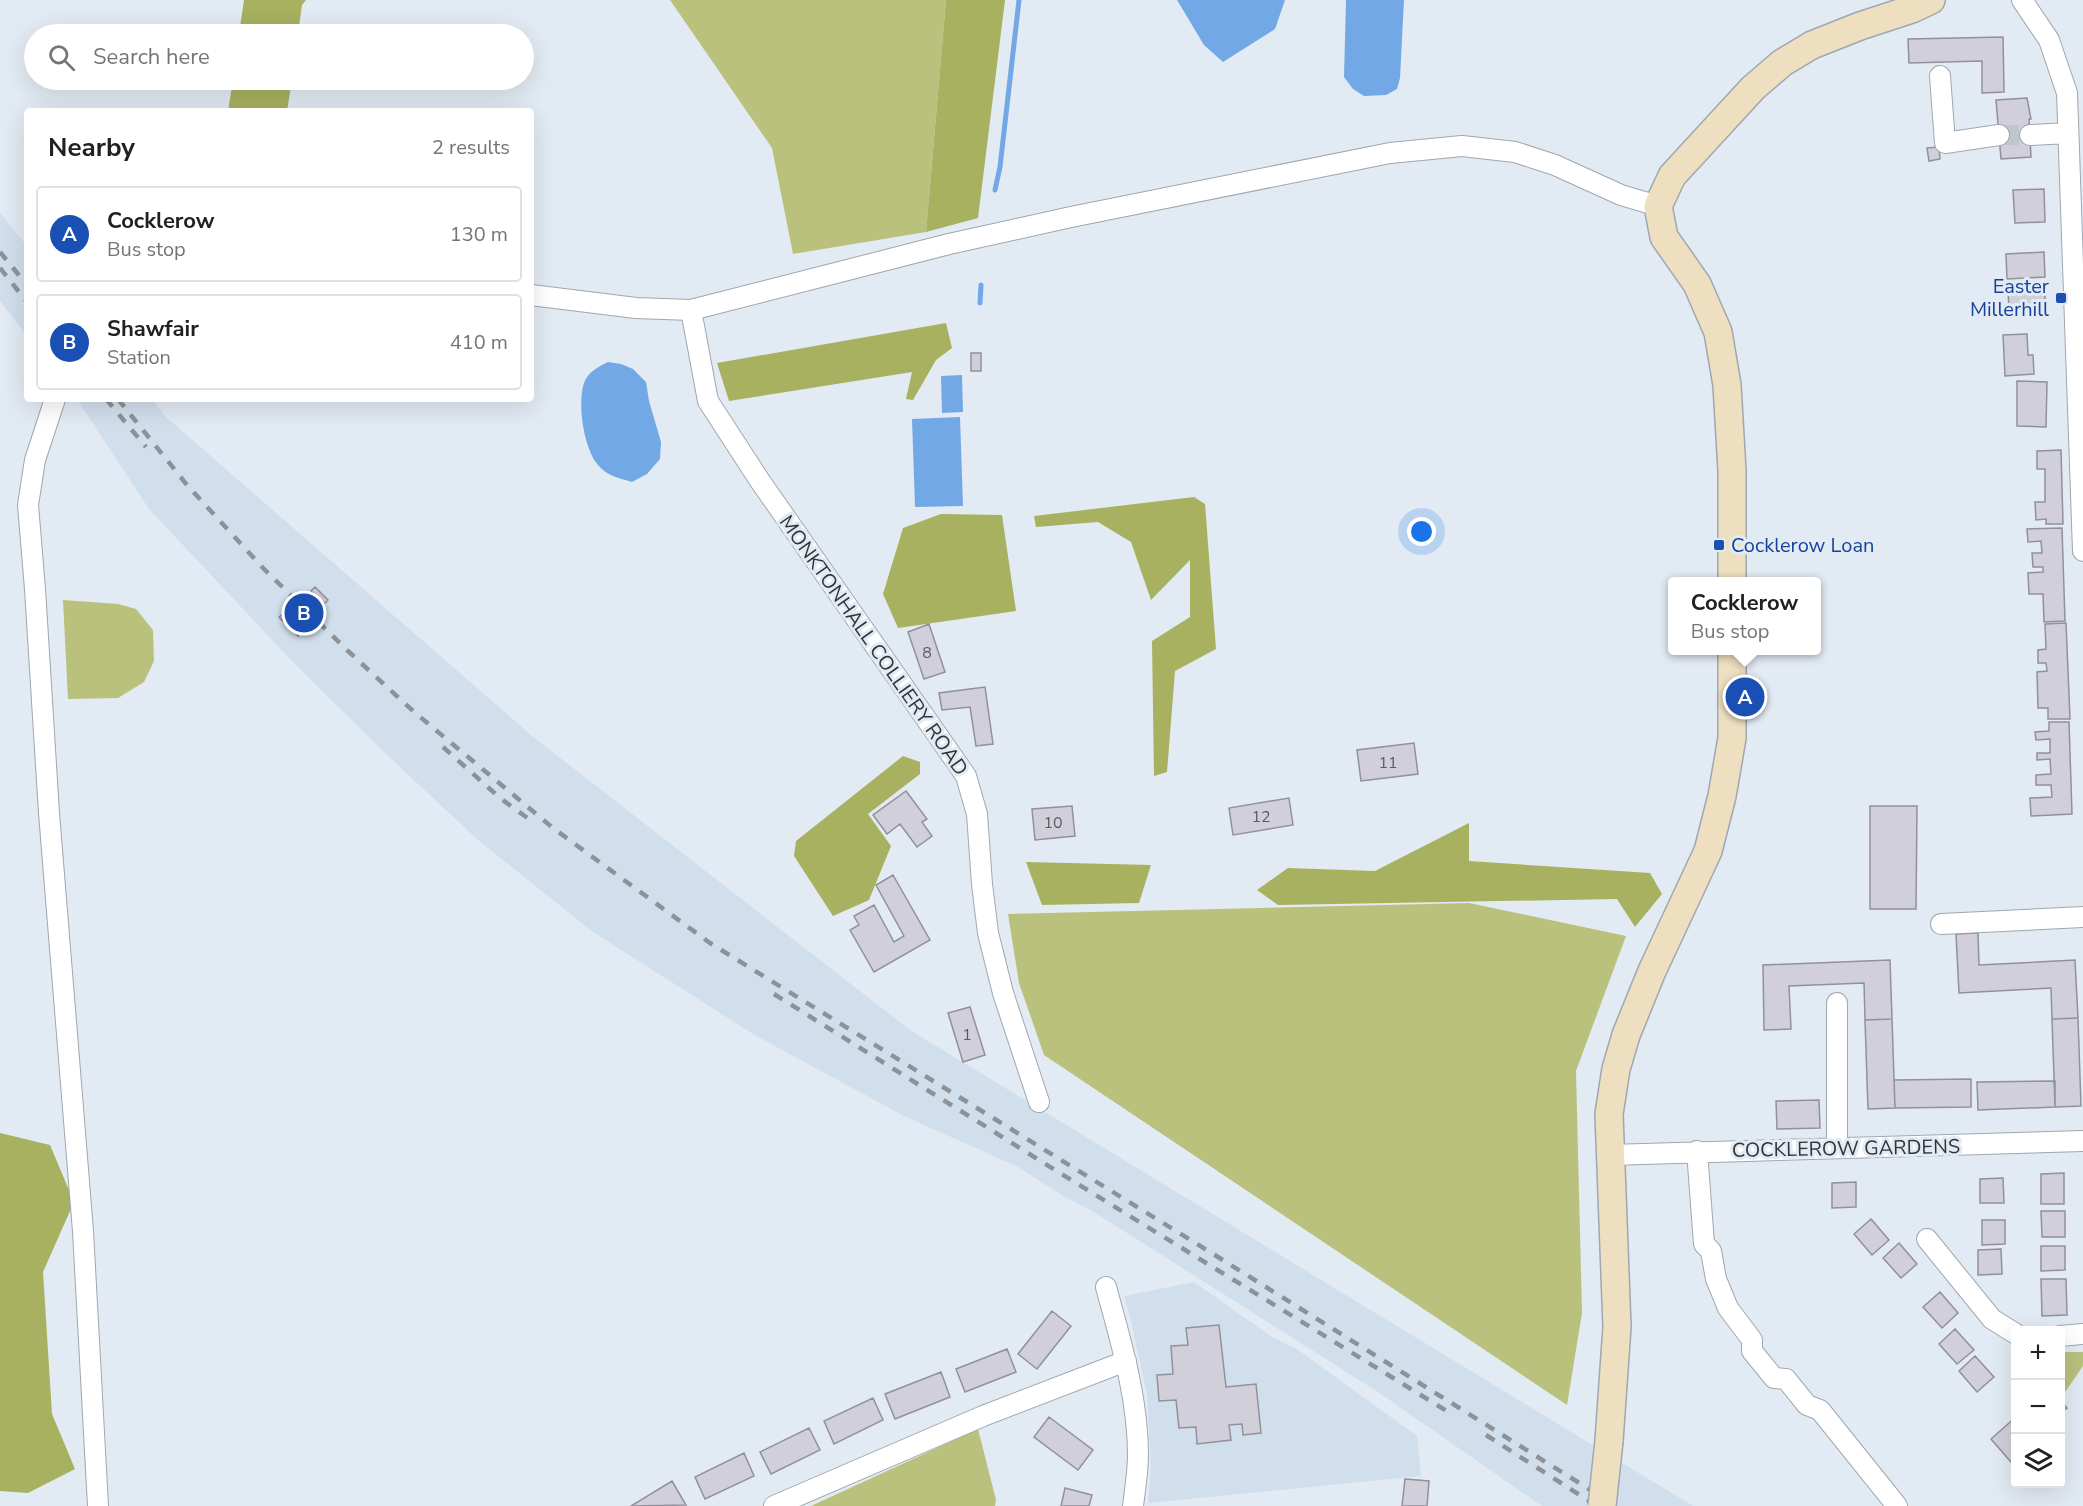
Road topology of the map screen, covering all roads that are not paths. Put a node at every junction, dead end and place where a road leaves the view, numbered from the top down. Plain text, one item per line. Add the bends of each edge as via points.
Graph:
1 (1931, 0) edge
2 (2022, 0) edge
3 (1940, 76) dead end
4 (2068, 133) junction
5 (1999, 135) tunnel mouth
6 (2030, 135) tunnel mouth
7 (1658, 206) junction
8 (534, 295) edge
9 (691, 310) junction
10 (54, 402) edge
11 (2083, 550) edge
12 (1732, 577) edge
13 (1732, 655) edge
14 (2083, 917) edge
15 (1941, 924) dead end
16 (1837, 1003) dead end
17 (1039, 1102) dead end
18 (2083, 1141) edge
19 (1837, 1148) junction
20 (1697, 1151) junction
21 (1609, 1155) junction
22 (1927, 1239) dead end
23 (1106, 1287) dead end
24 (2011, 1331) edge
25 (2083, 1334) edge
26 (2065, 1336) edge
27 (1126, 1360) junction
28 (98, 1506) edge
29 (774, 1506) edge
30 (1133, 1506) edge
31 (1602, 1506) edge
32 (1897, 1506) edge

1 - 7 main road via 1812,45 1782,63 1753,87 1672,176
2 - 4 street via 2049,40 2067,93
3 - 5 street via 1945,143
4 - 6 street
4 - 11 street
7 - 9 street via 1515,152 1462,146 1390,153 948,244
7 - 12 main road via 1664,237 1697,284 1718,332 1731,460
8 - 9 street via 636,308
9 - 17 street, MONKTONHALL COLLIERY ROAD via 708,401 966,776 977,814 988,933
10 - 28 street via 35,460 28,505 83,1231
13 - 21 main road via 1732,738 1722,796 1708,851 1626,1035 1609,1114
14 - 15 street
16 - 19 street
18 - 19 street, COCKLEROW GARDENS
19 - 20 street, COCKLEROW GARDENS
20 - 21 street, COCKLEROW GARDENS
20 - 32 street via 1704,1244 1711,1251 1716,1279 1728,1308 1752,1340 1752,1351 1774,1378 1786,1379 1807,1405 1820,1410
21 - 31 main road, bridge via 1617,1327
22 - 24 street via 1992,1319
23 - 27 street
25 - 26 street
27 - 29 street via 983,1416
27 - 30 street via 1138,1455

